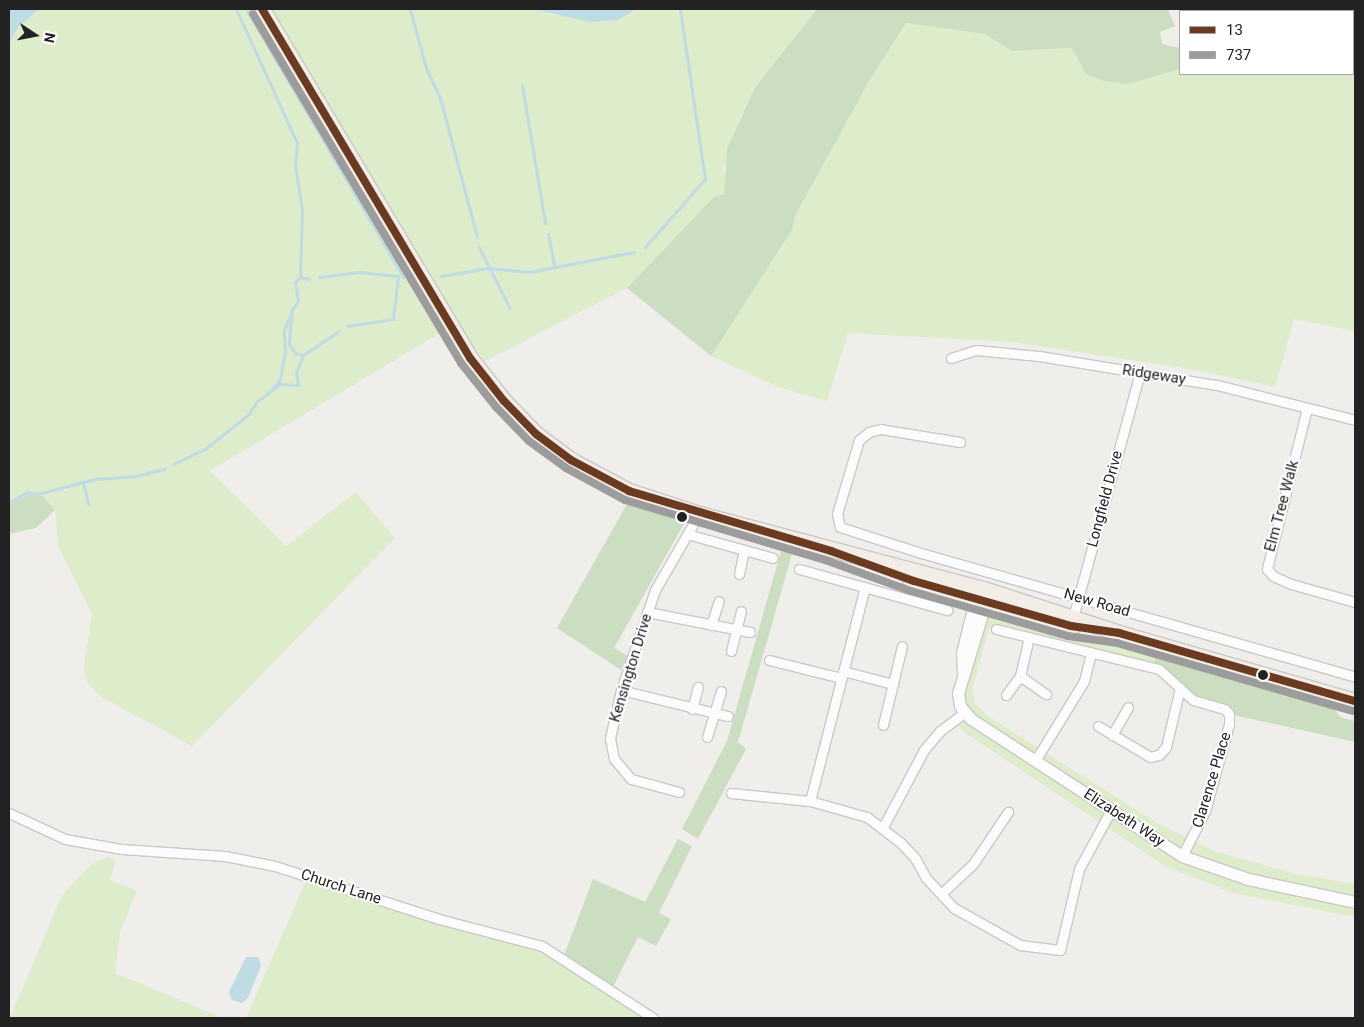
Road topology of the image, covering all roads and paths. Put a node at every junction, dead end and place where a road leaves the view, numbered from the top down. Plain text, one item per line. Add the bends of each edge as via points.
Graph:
1 (262, 9) edge
2 (951, 358) dead end
3 (1140, 372) junction
4 (1307, 408) junction
5 (1355, 420) edge
6 (960, 442) dead end
7 (699, 514) junction
8 (687, 534) junction
9 (744, 550) junction
10 (773, 558) dead end
11 (799, 568) dead end
12 (739, 574) dead end
13 (865, 587) junction
14 (981, 597) junction
15 (1078, 598) junction
16 (719, 601) dead end
17 (1355, 602) edge
18 (947, 610) dead end
19 (741, 611) dead end
20 (647, 612) junction
21 (1072, 621) junction
22 (711, 625) junction
23 (996, 629) dead end
24 (736, 630) junction
25 (750, 632) dead end
26 (1029, 638) junction
27 (902, 646) dead end
28 (731, 651) dead end
29 (1092, 653) junction
30 (769, 660) dead end
31 (1248, 670) junction
32 (842, 674) junction
33 (1020, 676) junction
34 (1355, 677) edge
35 (893, 684) junction
36 (698, 687) dead end
37 (1180, 688) junction
38 (621, 690) junction
39 (720, 691) dead end
40 (1355, 692) edge
41 (1046, 694) dead end
42 (1006, 695) dead end
43 (1355, 701) edge
44 (1128, 707) dead end
45 (692, 709) junction
46 (965, 712) junction
47 (714, 713) junction
48 (728, 716) dead end
49 (883, 725) dead end
50 (1098, 726) dead end
51 (1112, 735) junction
52 (706, 737) dead end
53 (1035, 761) junction
54 (679, 792) dead end
55 (731, 793) dead end
56 (810, 801) junction
57 (1111, 810) junction
58 (1008, 812) dead end
59 (9, 813) edge
60 (883, 827) junction
61 (1182, 856) junction
62 (940, 894) junction
63 (1355, 895) edge
64 (1340, 896) junction
65 (1355, 902) edge
66 (653, 1018) edge

1 - 7 main road, New Road via 470,358 504,402 536,434 571,460 629,491
2 - 3 street, Ridgeway via 976,350
3 - 4 street, Ridgeway via 1217,385
3 - 15 street, Longfield Drive
4 - 5 street, Ridgeway
4 - 17 street, Elm Tree Walk via 1267,569 1273,576 1290,584
6 - 15 street, New Road via 881,429 868,432 859,440 837,514 840,527
7 - 8 street, Kensington Drive
7 - 14 main road, New Road via 831,550
8 - 9 street
8 - 20 street, Kensington Drive via 655,590
9 - 10 street
9 - 12 street
11 - 13 street
13 - 18 street
13 - 32 street
14 - 21 main road, New Road
14 - 46 street via 973,652 963,674 958,700
15 - 21 street, Longfield Drive
15 - 34 street, New Road
16 - 22 street
19 - 24 street
20 - 22 street
20 - 38 street, Kensington Drive
21 - 31 main road, New Road
22 - 24 street
23 - 26 street, Clarence Place
24 - 25 street
24 - 28 street
26 - 29 street, Clarence Place
26 - 33 street
27 - 35 street
29 - 37 street, Clarence Place via 1159,669
29 - 53 street via 1084,681
30 - 32 street
31 - 40 main road, New Road via 1311,680
31 - 43 main road, New Road
32 - 35 street
32 - 56 street
33 - 41 street
33 - 42 street
35 - 49 street
36 - 45 street
37 - 51 street via 1166,747 1159,755 1150,757
37 - 61 street, Clarence Place via 1193,700 1225,708 1229,714 1205,811
38 - 45 street
38 - 54 street, Kensington Drive via 610,738 614,759 631,779
39 - 47 street
44 - 51 street
45 - 47 street
46 - 53 street, Elizabeth Way
46 - 60 street via 940,731 924,750
47 - 48 street
47 - 52 street
50 - 51 street
53 - 57 street, Elizabeth Way
55 - 56 street
56 - 60 street via 867,817
57 - 61 street, Elizabeth Way
57 - 62 street via 1079,869 1060,950 1020,944 1004,938 954,908
58 - 62 street via 973,864
59 - 66 street, Church Lane via 66,839 122,849 225,856 275,866 439,919 542,946
60 - 62 street via 915,858
61 - 64 street, Elizabeth Way via 1248,880
63 - 64 street, Elizabeth Way
64 - 65 street, Elizabeth Way

